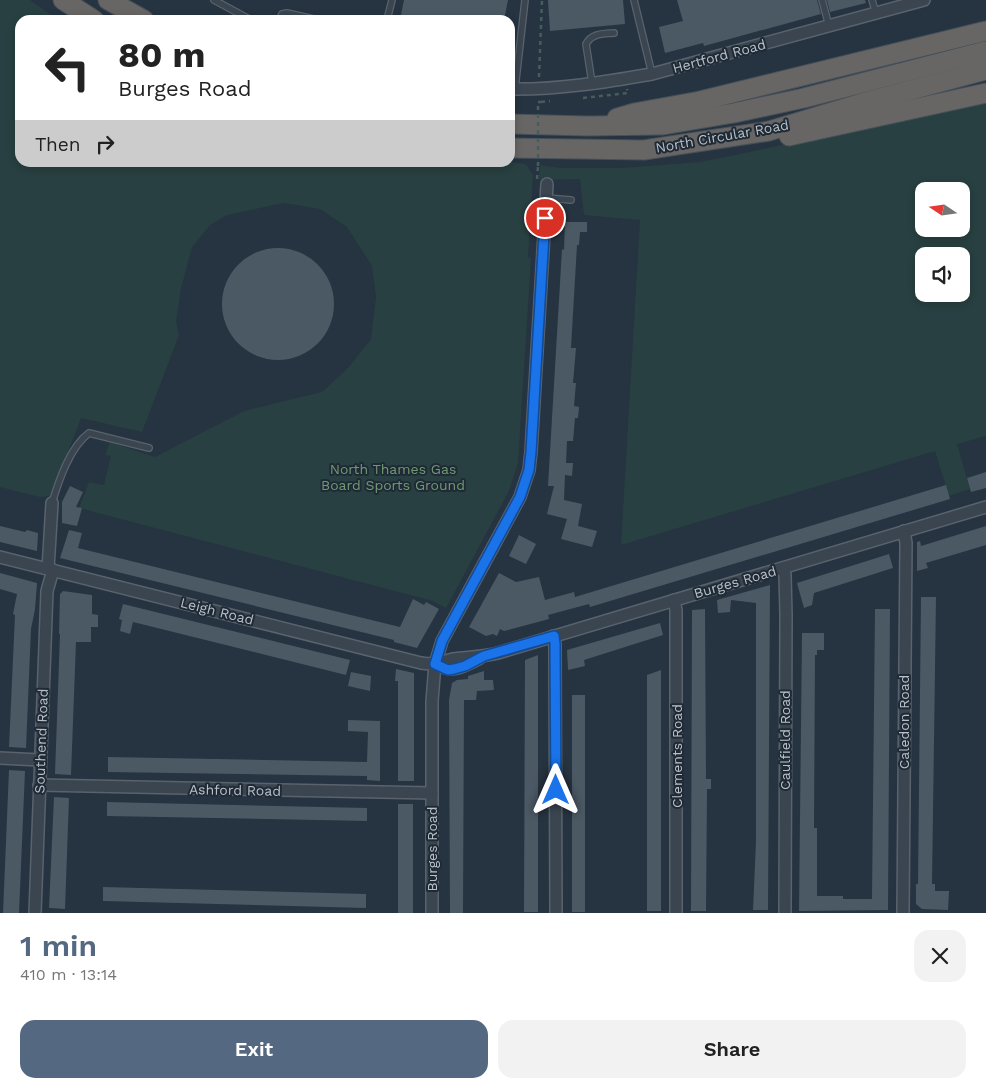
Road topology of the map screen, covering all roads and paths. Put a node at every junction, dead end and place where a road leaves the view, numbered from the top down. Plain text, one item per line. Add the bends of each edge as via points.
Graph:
1 (63, 0) edge
2 (108, 0) edge
3 (214, 0) edge
4 (227, 0) edge
5 (392, 0) edge
6 (525, 0) edge
7 (542, 0) edge
8 (634, 0) edge
9 (822, 0) edge
10 (872, 0) edge
11 (924, 0) edge
12 (912, 2) edge
13 (224, 6) junction
14 (876, 14) junction
15 (86, 15) edge
16 (135, 15) edge
17 (241, 15) edge
18 (282, 15) edge
19 (295, 15) edge
20 (389, 15) edge
21 (829, 26) junction
22 (986, 31) edge
23 (614, 33) dead end
24 (986, 51) edge
25 (515, 68) edge
26 (986, 70) edge
27 (652, 74) junction
28 (592, 83) junction
29 (515, 89) edge
30 (539, 89) junction
31 (986, 93) edge
32 (860, 94) junction
33 (541, 102) dead end
34 (515, 124) edge
35 (587, 126) junction
36 (515, 148) edge
37 (644, 150) junction
38 (538, 166) dead end
39 (547, 184) dead end
40 (547, 198) junction
41 (571, 200) dead end
42 (149, 448) dead end
43 (52, 503) joint
44 (986, 507) edge
45 (904, 531) junction
46 (0, 557) edge
47 (783, 568) junction
48 (50, 569) junction
49 (674, 600) junction
50 (554, 636) junction
51 (435, 664) junction
52 (0, 758) edge
53 (40, 760) junction
54 (39, 785) junction
55 (432, 793) junction
56 (34, 913) edge
57 (432, 913) edge
58 (556, 913) edge
59 (676, 913) edge
60 (784, 913) edge
61 (903, 913) edge

1 - 15 highway
2 - 16 highway
3 - 13 lane
4 - 13 lane
5 - 20 lane
6 - 25 lane
7 - 30 path
8 - 27 lane
9 - 21 lane
10 - 14 lane
11 - 12 street, Hertford Road
12 - 14 street, Hertford Road
13 - 17 lane
14 - 21 street, Hertford Road
18 - 19 lane
21 - 27 street, Hertford Road
22 - 35 highway
23 - 28 lane via 596,35 586,44
24 - 32 highway, North Circular Road
26 - 32 highway, North Circular Road
27 - 28 street, Hertford Road
28 - 30 street, Hertford Road
29 - 30 street, Hertford Road
31 - 37 highway via 746,146
32 - 35 highway, North Circular Road via 663,124
32 - 37 highway, North Circular Road via 769,131
33 - 38 path, bridge via 538,102
34 - 35 highway, North Circular Road
36 - 37 highway, North Circular Road
39 - 40 street
40 - 41 lane
40 - 51 street via 529,470 520,497 442,641
42 - 43 lane via 89,432 70,456
43 - 48 street, Southend Road
44 - 45 street, Burges Road
45 - 47 street, Burges Road
45 - 61 street, Caledon Road
46 - 48 street, Leigh Road
47 - 49 street, Burges Road
47 - 60 street, Caulfield Road via 786,614
48 - 51 street, Leigh Road
48 - 53 street, Southend Road
49 - 50 street, Burges Road
49 - 59 street, Clements Road
50 - 51 street, Burges Road via 484,656 465,666 448,670
50 - 58 street
51 - 55 street, Burges Road
52 - 53 street
53 - 54 street, Southend Road
54 - 55 street, Ashford Road
54 - 56 street, Southend Road
55 - 57 street, Burges Road

